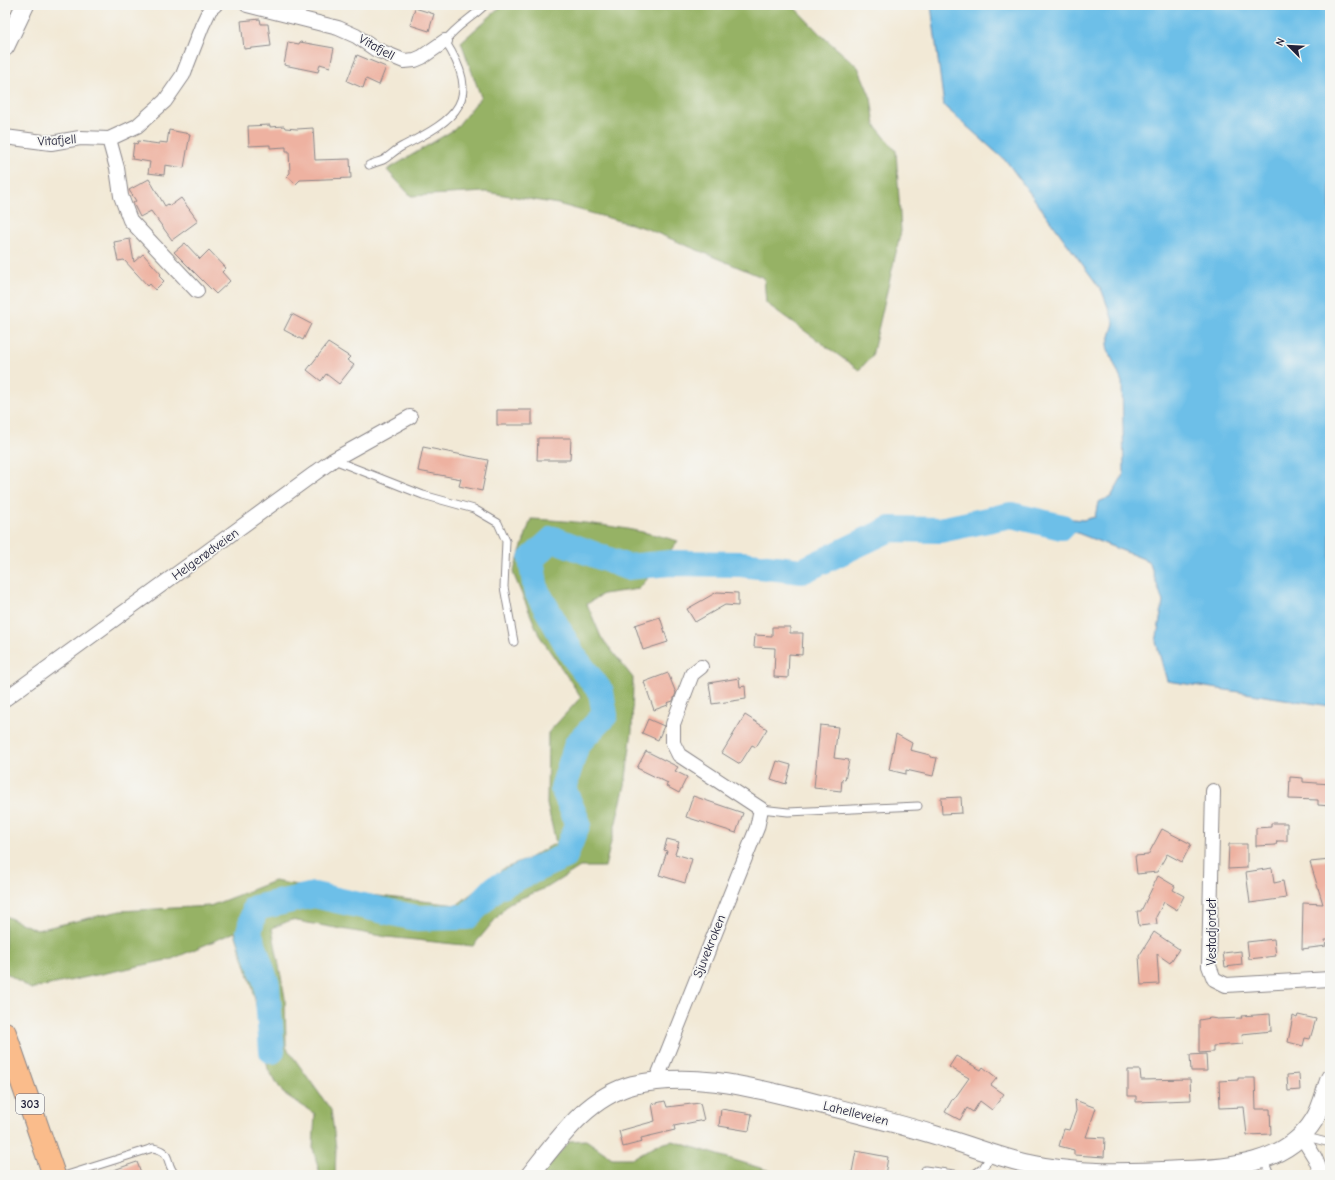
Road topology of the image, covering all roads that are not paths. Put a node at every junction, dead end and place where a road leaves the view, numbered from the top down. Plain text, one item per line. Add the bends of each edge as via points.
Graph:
1 (25, 5) edge
2 (215, 5) edge
3 (247, 5) edge
4 (485, 5) edge
5 (291, 10) edge
6 (446, 41) junction
7 (5, 47) edge
8 (5, 137) edge
9 (110, 140) junction
10 (368, 165) dead end
11 (196, 291) dead end
12 (410, 417) dead end
13 (333, 460) junction
14 (514, 642) dead end
15 (702, 667) dead end
16 (5, 699) edge
17 (1213, 790) dead end
18 (918, 806) dead end
19 (762, 809) junction
20 (1330, 979) edge
21 (5, 1033) edge
22 (1330, 1078) edge
23 (656, 1081) junction
24 (1301, 1135) junction
25 (1330, 1143) edge
26 (992, 1154) junction
27 (1263, 1158) junction
28 (925, 1170) dead end
29 (1214, 1172) edge
30 (54, 1175) edge
31 (67, 1175) edge
32 (176, 1175) edge
33 (530, 1175) edge
34 (961, 1175) edge
35 (973, 1175) edge
36 (1270, 1175) edge
37 (1322, 1175) edge

1 - 7 street
2 - 9 street via 202,26 184,75 165,101 137,126
3 - 5 street, Vitafjell
4 - 6 lane via 452,32
5 - 6 street, Vitafjell via 356,36 375,49 404,61 422,57
6 - 10 lane via 462,74 459,106 440,126 400,147 384,159
8 - 9 street, Vitafjell via 51,143 80,138
9 - 11 street via 121,196 130,220
12 - 13 street, Helgerødveien
13 - 14 lane via 417,493 485,514 498,523 506,540 504,586
13 - 16 street, Helgerødveien
15 - 19 street via 692,674 681,702 673,724 673,743 679,755
17 - 20 street, Vestadjordet via 1209,966 1214,980 1226,985
18 - 19 lane via 788,812
19 - 23 street, Sjuvekroken via 757,828
21 - 30 main road, 303
22 - 24 street, Lahelleveien via 1314,1119
23 - 26 street, Lahelleveien via 712,1080 763,1090 879,1119
23 - 33 street, Lahelleveien via 631,1086 594,1105 576,1119
24 - 25 lane
24 - 27 street, Lahelleveien via 1289,1145
24 - 37 street
26 - 29 street, Lahelleveien via 1053,1168 1102,1172
26 - 35 lane via 983,1168
27 - 29 street, Lahelleveien
27 - 36 lane
28 - 34 lane
31 - 32 lane via 153,1148 167,1155 170,1167

